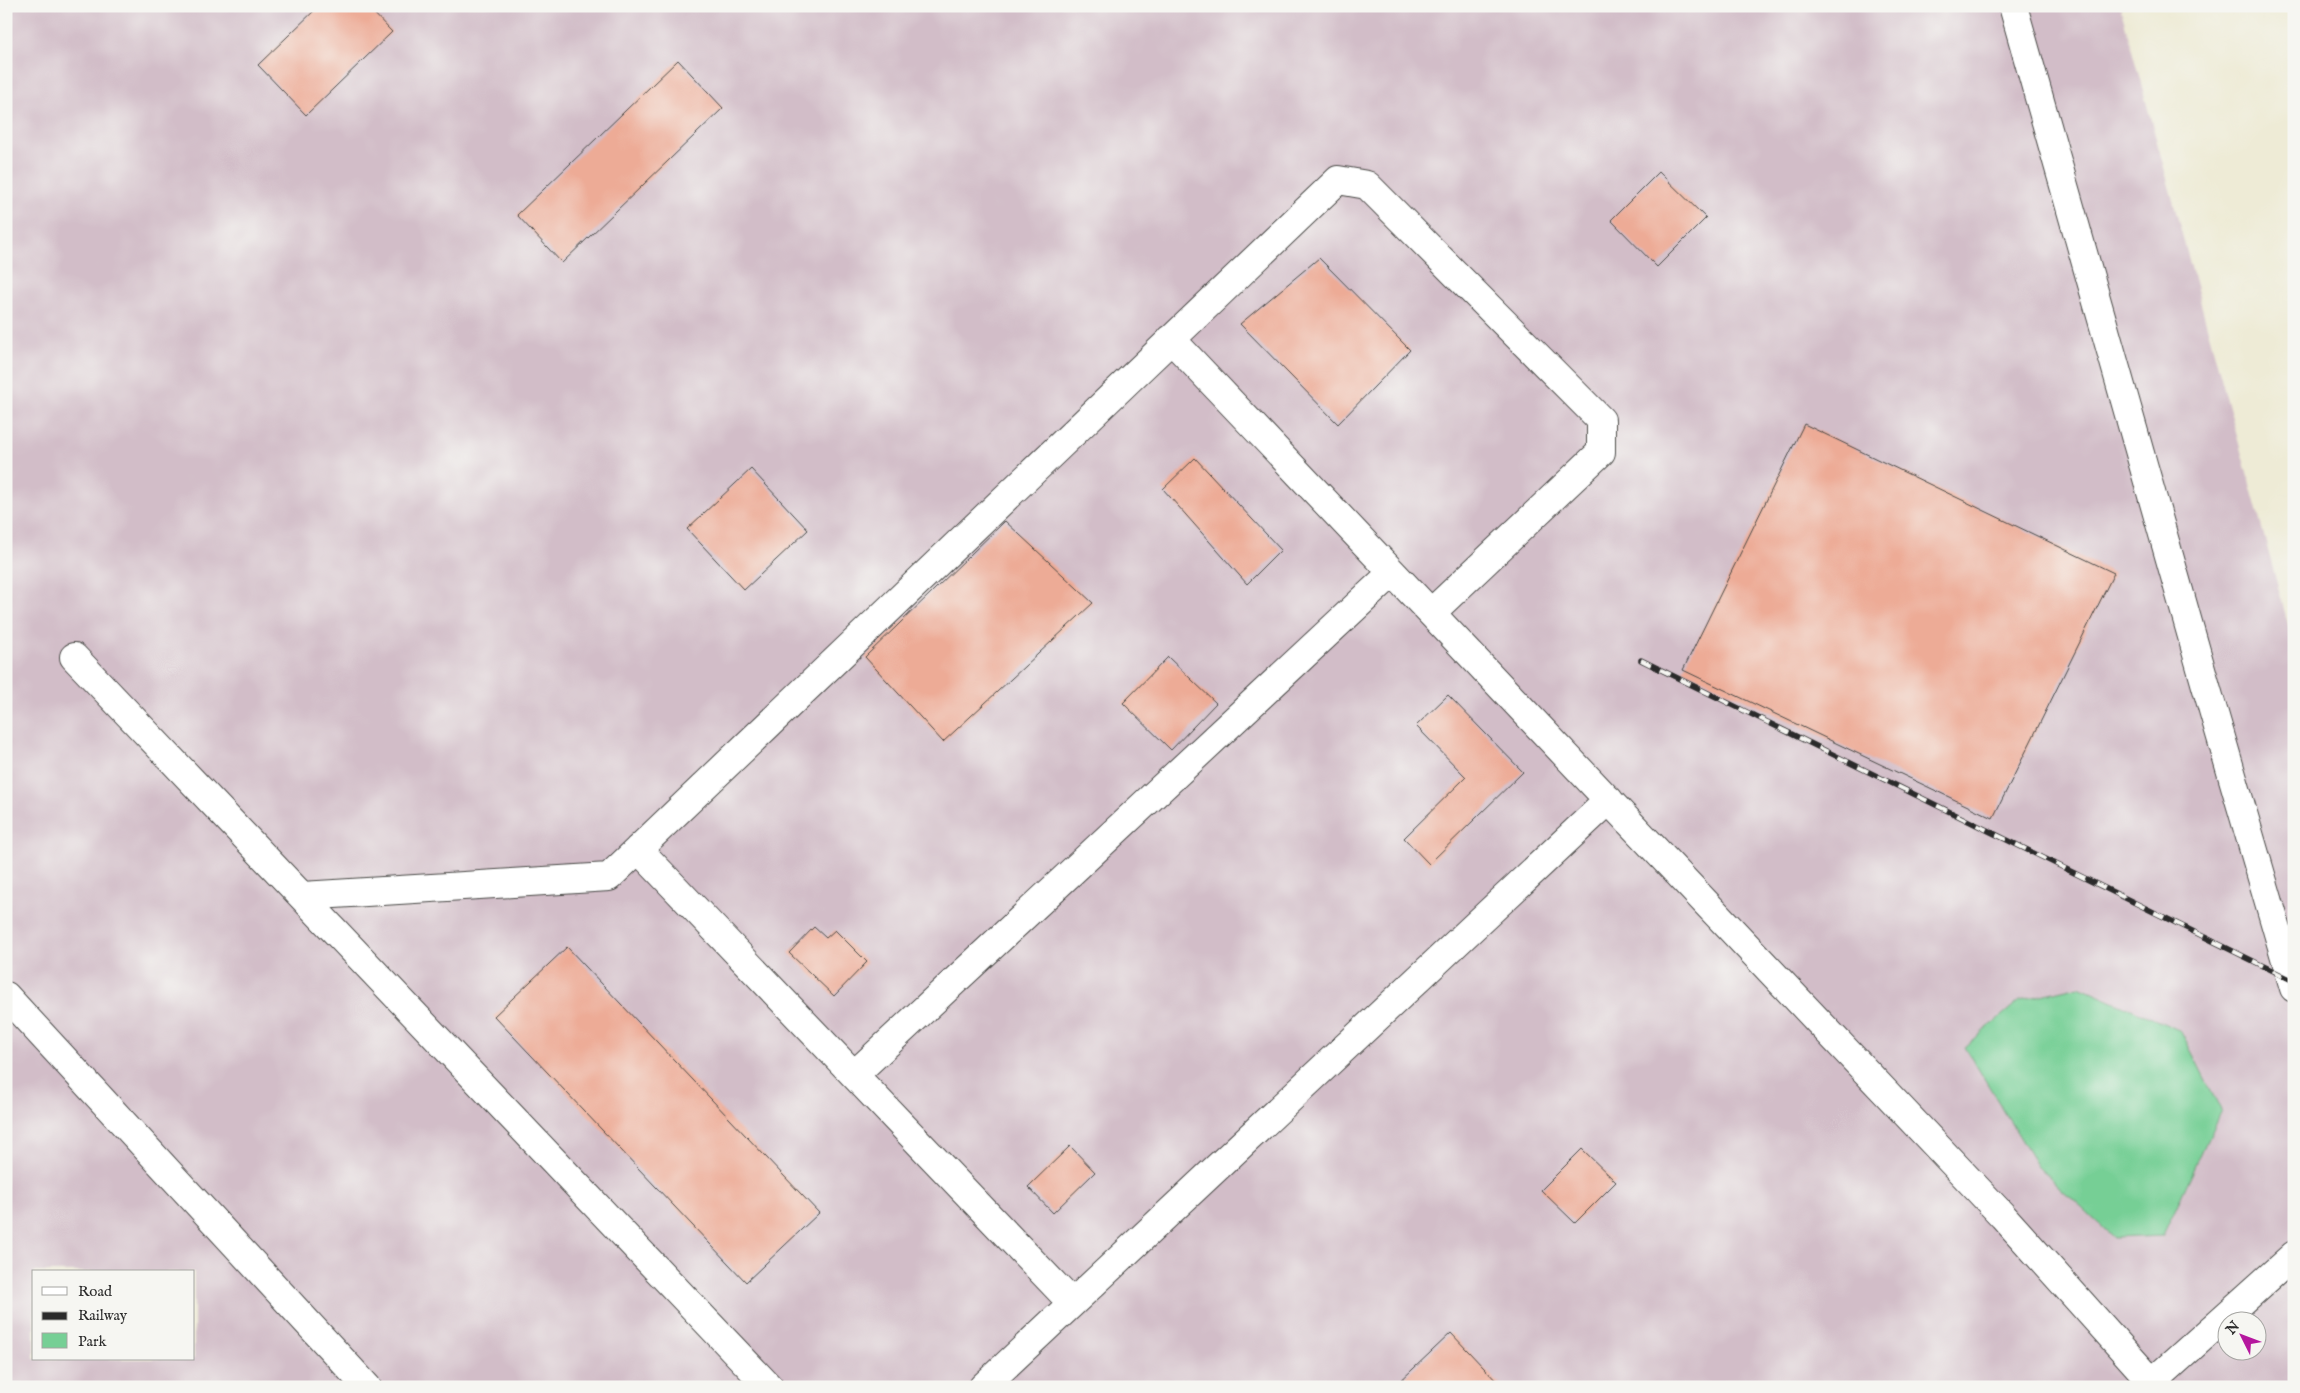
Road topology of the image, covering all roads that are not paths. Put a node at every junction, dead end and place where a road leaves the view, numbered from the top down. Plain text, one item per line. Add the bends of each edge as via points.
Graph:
1 (2013, 6) edge
2 (1171, 339) junction
3 (1392, 573) junction
4 (1431, 614) junction
5 (74, 658) dead end
6 (1608, 800) junction
7 (638, 849) junction
8 (302, 896) junction
9 (2294, 988) edge
10 (6, 996) edge
11 (854, 1075) junction
12 (2294, 1255) edge
13 (1072, 1303) junction
14 (2149, 1385) edge
15 (367, 1387) edge
16 (769, 1387) edge
17 (983, 1387) edge

1 - 9 lane
2 - 3 lane
2 - 4 lane via 1338,180 1367,185 1601,420 1601,452
2 - 7 lane
3 - 4 lane
3 - 11 lane
4 - 6 lane
5 - 8 lane
6 - 13 lane
6 - 14 lane via 2003,1216
7 - 8 lane via 609,877
7 - 11 lane
8 - 16 lane
10 - 15 lane
11 - 13 lane
12 - 14 lane
13 - 17 lane

